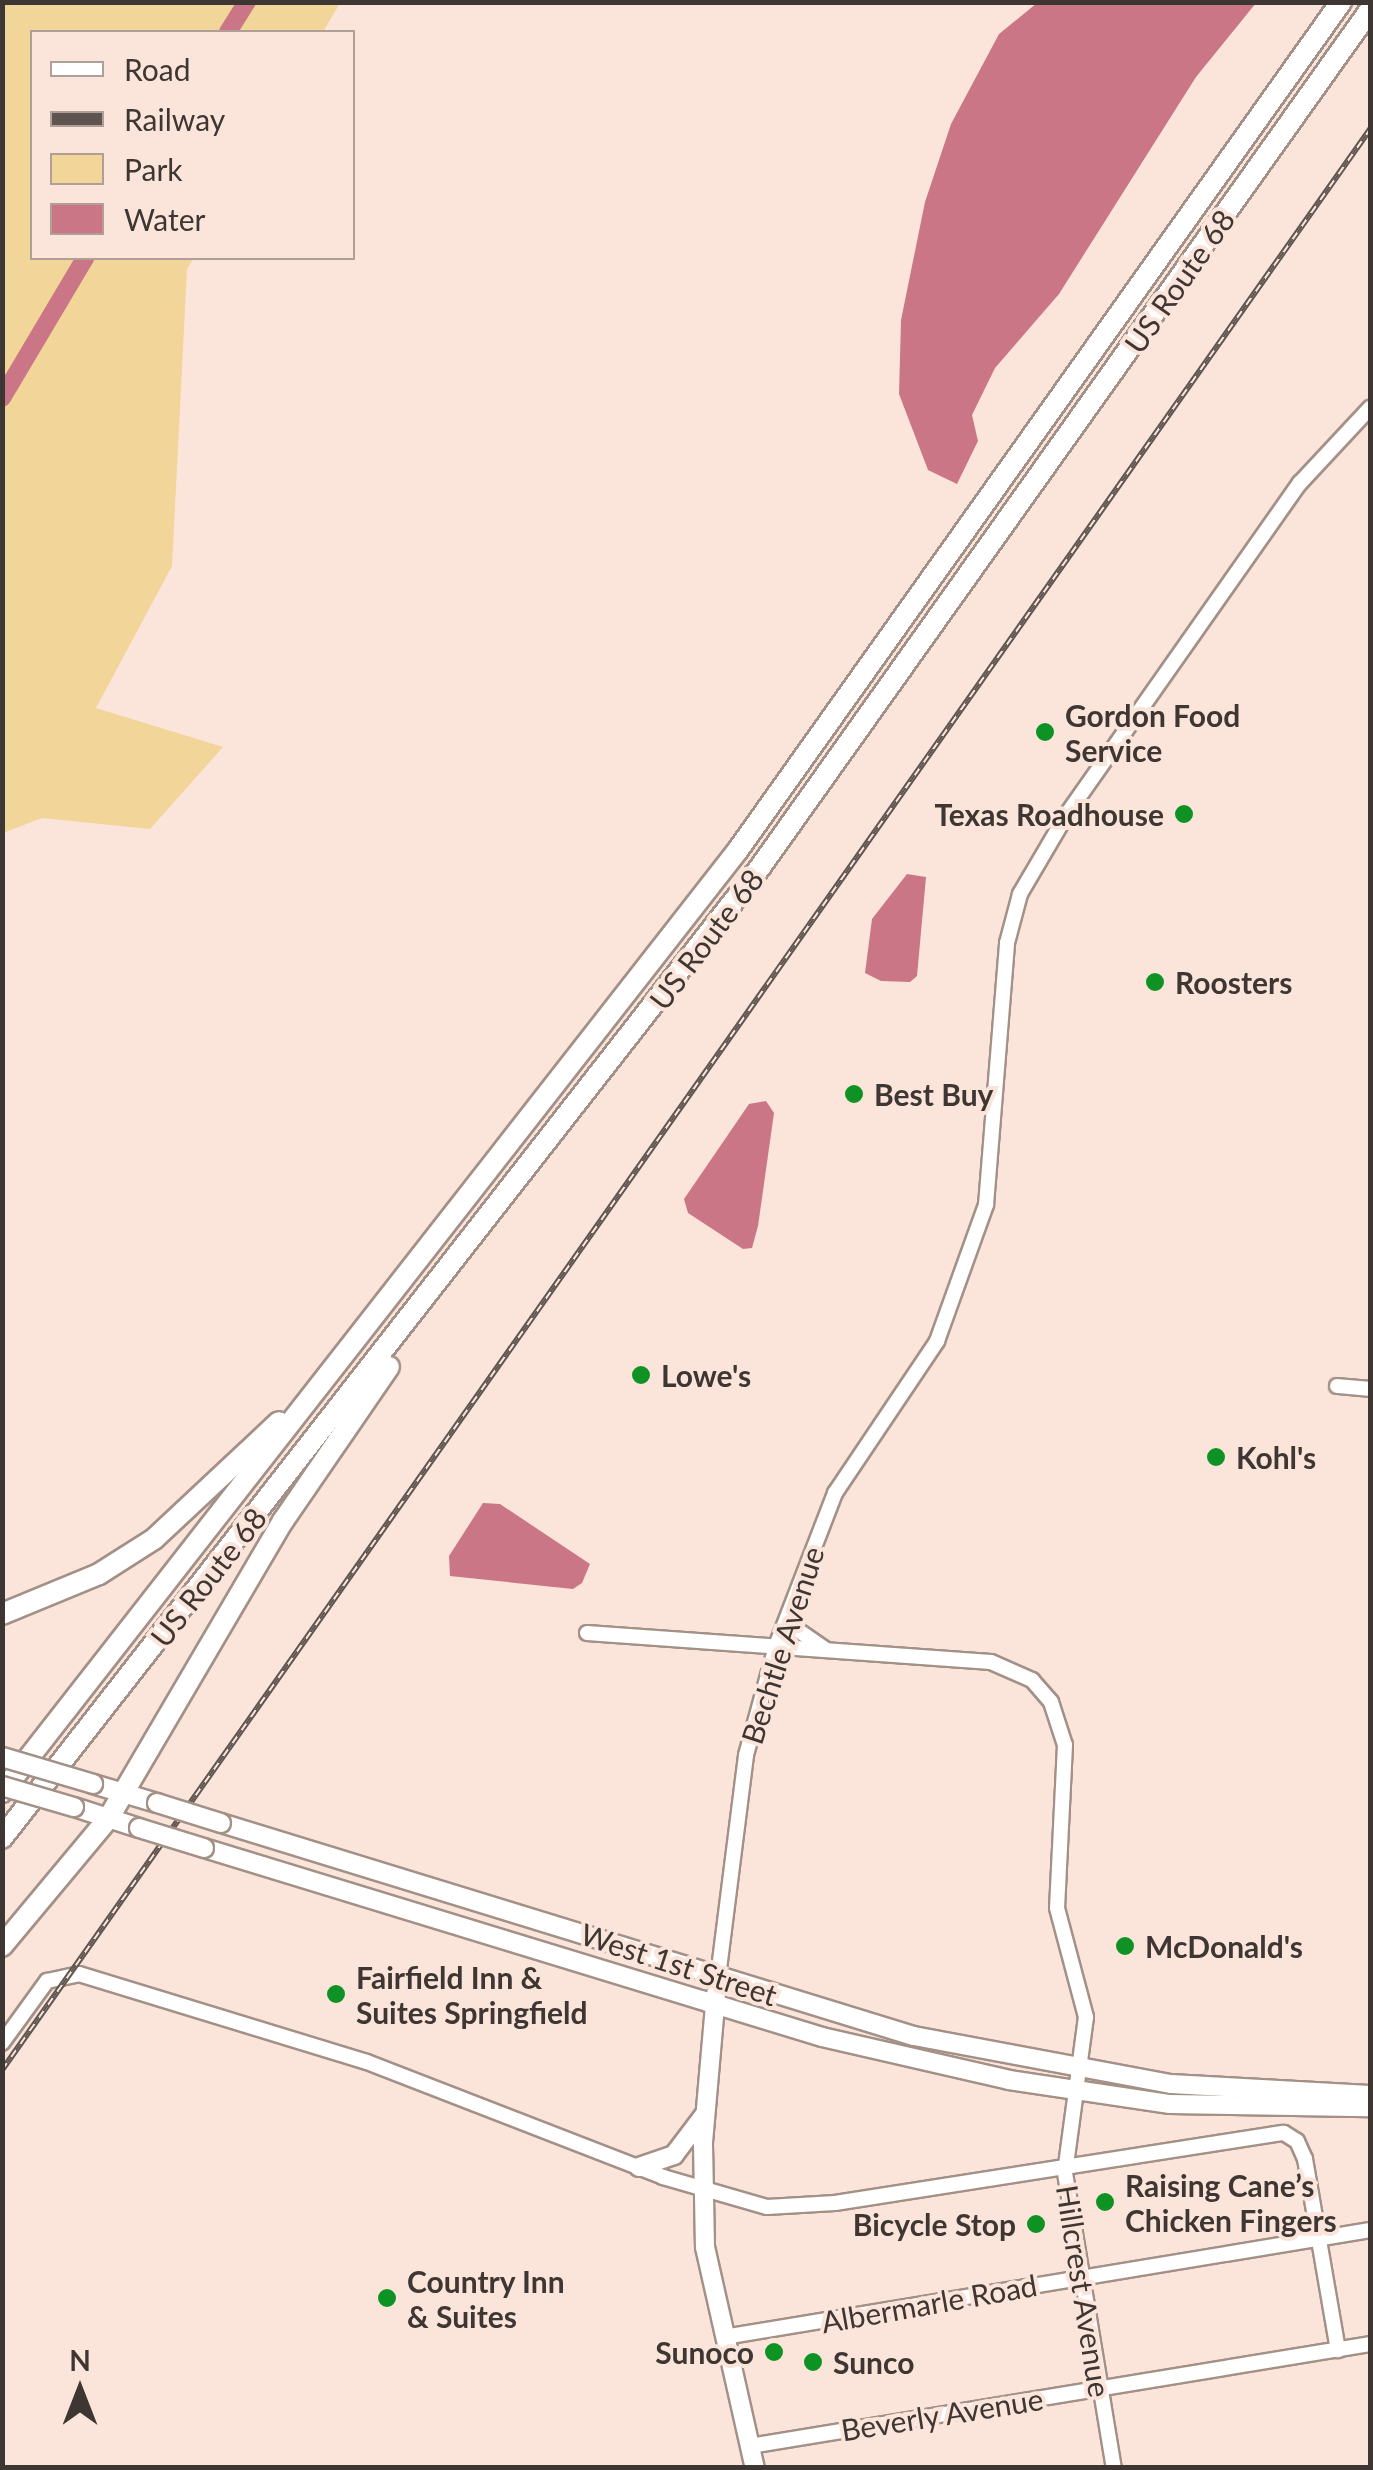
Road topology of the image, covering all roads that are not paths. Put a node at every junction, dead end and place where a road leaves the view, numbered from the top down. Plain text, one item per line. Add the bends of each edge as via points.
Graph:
1 (1341, 2) edge
2 (1370, 10) edge
3 (1370, 408) edge
4 (512, 1188) junction
5 (338, 1364) junction
6 (1337, 1386) dead end
7 (1370, 1390) edge
8 (2, 1614) edge
9 (786, 1622) junction
10 (587, 1633) dead end
11 (776, 1646) junction
12 (826, 1650) junction
13 (2, 1757) edge
14 (2, 1789) edge
15 (123, 1793) junction
16 (108, 1818) junction
17 (2, 1838) edge
18 (2, 1946) edge
19 (718, 1976) junction
20 (716, 2004) junction
21 (2, 2043) edge
22 (1079, 2069) junction
23 (1074, 2092) junction
24 (1370, 2096) edge
25 (1370, 2108) edge
26 (706, 2114) junction
27 (1066, 2165) junction
28 (638, 2167) junction
29 (702, 2190) junction
30 (1370, 2230) edge
31 (1319, 2239) junction
32 (1082, 2277) junction
33 (724, 2337) junction
34 (1370, 2344) edge
35 (1338, 2350) junction
36 (1099, 2388) junction
37 (750, 2446) junction
38 (755, 2468) edge
39 (1114, 2468) edge

1 - 5 highway, US Route 68 via 748,836
2 - 4 highway, US Route 68 via 863,727
3 - 9 street, Bechtle Avenue via 1300,483 1034,862 1010,926 986,1204 937,1341 835,1493
4 - 15 highway via 315,1470
4 - 17 highway, US Route 68
5 - 8 highway via 154,1540 99,1574
5 - 14 highway, US Route 68
6 - 7 street
9 - 11 street, Bechtle Avenue
9 - 12 street
10 - 11 street, Hillcrest Avenue
11 - 12 street, Hillcrest Avenue
11 - 19 street, Bechtle Avenue via 746,1754
12 - 22 street, Hillcrest Avenue via 991,1662 1032,1680 1050,1702 1065,1744 1057,1908 1085,2000
13 - 15 main road, West 1st Street, bridge
14 - 16 main road, West 1st Street, bridge
15 - 16 highway
15 - 19 main road, West 1st Street, bridge
16 - 18 highway
16 - 20 main road, West 1st Street, bridge
19 - 20 main road, Bechtle Avenue
19 - 22 main road, West 1st Street via 914,2036
20 - 23 main road, West 1st Street via 822,2037
20 - 26 main road, Bechtle Avenue
21 - 28 street via 48,1981 79,1974 368,2062
22 - 23 street, Hillcrest Avenue
22 - 24 main road, West 1st Street via 1172,2084
23 - 25 main road, West 1st Street via 1268,2110
23 - 27 street, Hillcrest Avenue
26 - 28 main road via 674,2154
26 - 29 main road, Bechtle Avenue
27 - 29 street via 796,2207 757,2206
27 - 31 street via 1270,2134 1294,2139 1305,2159
27 - 32 street, Hillcrest Avenue
28 - 29 street
29 - 33 main road, Bechtle Avenue via 705,2246
30 - 31 street, Albermarle Road
31 - 32 street, Albermarle Road
31 - 35 street
32 - 33 street, Albermarle Road
32 - 36 street, Hillcrest Avenue
33 - 37 main road, Bechtle Avenue
34 - 35 street, Beverly Avenue
35 - 36 street, Beverly Avenue
36 - 37 street, Beverly Avenue
36 - 39 street, Hillcrest Avenue
37 - 38 main road, Bechtle Avenue

